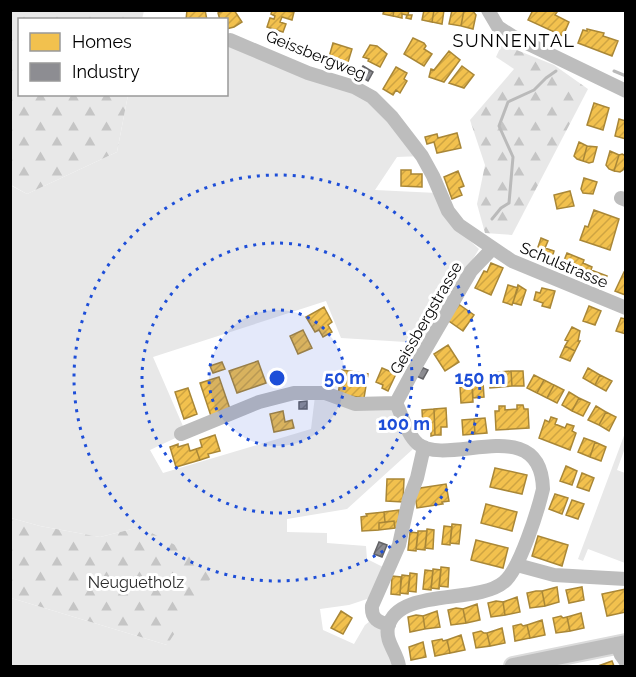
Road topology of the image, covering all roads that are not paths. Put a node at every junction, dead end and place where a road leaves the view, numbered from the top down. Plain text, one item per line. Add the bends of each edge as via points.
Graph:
1 (488, 10) edge
2 (230, 40) dead end
3 (626, 91) edge
4 (492, 249) junction
5 (626, 308) edge
6 (396, 403) junction
7 (181, 434) dead end
8 (424, 447) junction
9 (517, 565) junction
10 (626, 579) edge
11 (389, 626) junction
12 (621, 644) edge
13 (626, 662) edge
14 (399, 666) edge
15 (513, 666) edge

1 - 3 street via 498,27 512,36
2 - 4 street, Geissbergweg via 372,97 425,160 453,219
4 - 5 street, Schulstrasse via 524,267
4 - 6 street, Geissbergstrasse via 471,271
6 - 7 street via 360,405 324,393 294,393 259,402
6 - 8 street via 413,438
8 - 9 street via 440,450 506,446 519,449 536,463 543,489
8 - 11 street via 399,545 372,606 374,618
9 - 10 street via 554,575
9 - 11 street via 495,588 408,606 397,612
11 - 14 street via 388,640
12 - 13 street
12 - 15 main road

